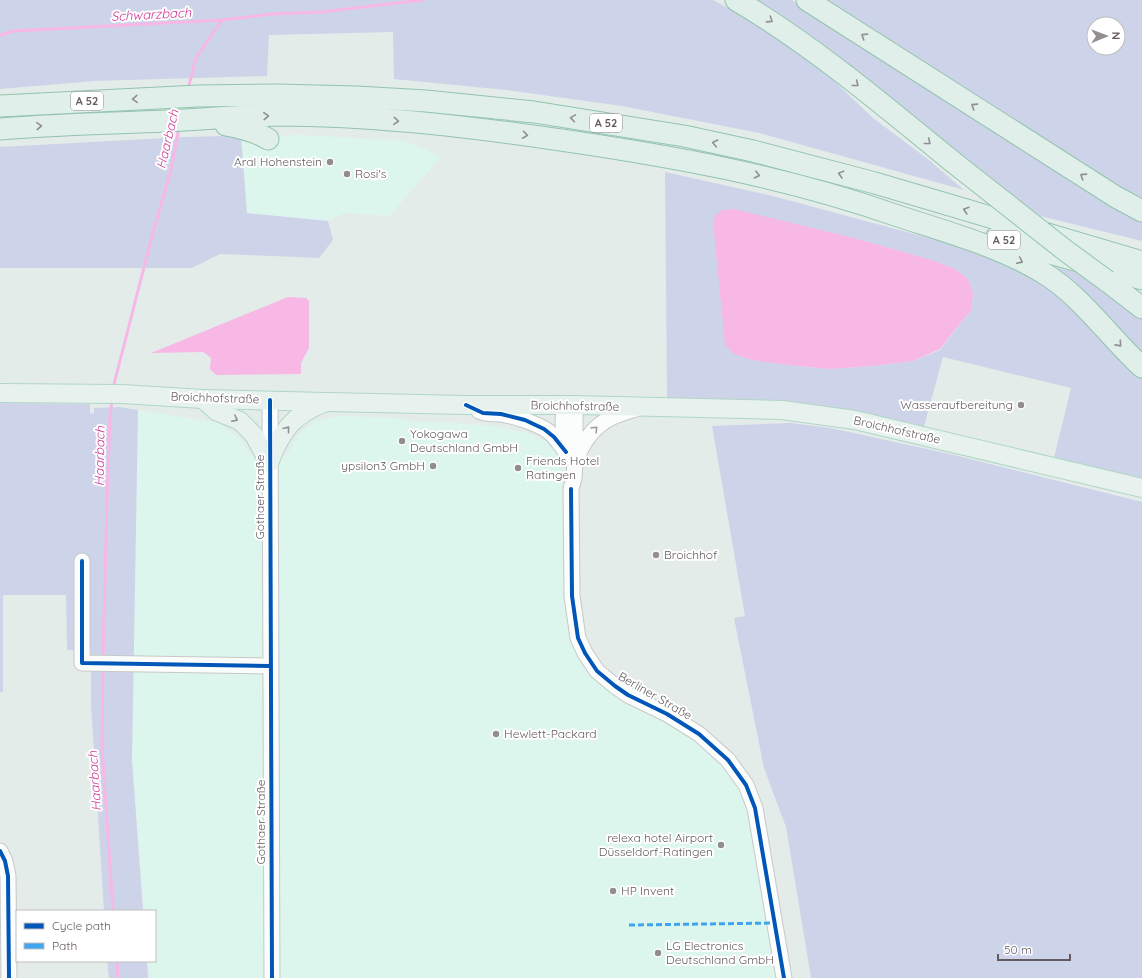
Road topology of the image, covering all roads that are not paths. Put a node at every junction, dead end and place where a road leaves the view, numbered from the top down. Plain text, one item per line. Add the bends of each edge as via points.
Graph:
1 (736, 0) edge
2 (807, 0) edge
3 (0, 106) edge
4 (199, 122) junction
5 (0, 129) edge
6 (268, 139) dead end
7 (865, 204) junction
8 (1142, 211) edge
9 (1003, 222) junction
10 (1142, 248) edge
11 (1142, 262) edge
12 (1142, 279) edge
13 (1107, 280) junction
14 (1142, 299) edge
15 (1142, 308) edge
16 (1142, 367) edge
17 (0, 392) edge
18 (203, 399) junction
19 (270, 400) junction
20 (327, 402) junction
21 (466, 405) junction
22 (570, 405) junction
23 (644, 407) junction
24 (570, 457) junction
25 (269, 463) junction
26 (1142, 488) edge
27 (82, 560) dead end
28 (270, 666) junction
29 (0, 851) edge
30 (9, 978) edge
31 (272, 978) edge
32 (784, 978) edge

1 -> 13 highway, bridge via 768,18 815,51 1066,251
8 -> 2 highway
9 -> 3 highway, A 52 via 874,182 753,151 684,136 534,112 426,101 277,95 198,96
5 -> 4 highway, A 52 via 166,121
4 - 6 highway via 247,129
4 -> 7 highway, A 52 via 284,116 359,118 464,126 674,158 809,187
7 - 12 highway, A 52
7 -> 16 highway via 1007,254 1040,271 1077,298 1125,352
9 - 10 highway via 1046,226
9 - 11 highway, A 52
13 - 14 highway
13 - 15 highway
17 - 18 main road, Broichhofstraße via 122,394
18 - 19 main road, Broichhofstraße
18 -> 25 main road via 216,411 240,421 254,435
19 - 20 main road, Broichhofstraße
19 - 25 street, Gothaer Straße
20 - 21 main road, Broichhofstraße
25 -> 20 main road via 282,435 296,417 312,407
21 - 22 main road, Broichhofstraße
21 - 24 street via 483,413 525,420 544,429
22 - 23 main road, Broichhofstraße
22 - 24 street, Berliner Straße
24 -> 23 street via 602,422 620,413
23 - 26 main road, Broichhofstraße via 782,410 821,414 915,433
24 - 32 street, Berliner Straße via 574,478 571,489 572,596 578,638 597,671 628,695 667,714 699,734 728,760 746,785 755,808
25 - 28 street, Gothaer Straße
27 - 28 street via 82,663
28 - 31 street, Gothaer Straße
29 - 30 street via 8,876

